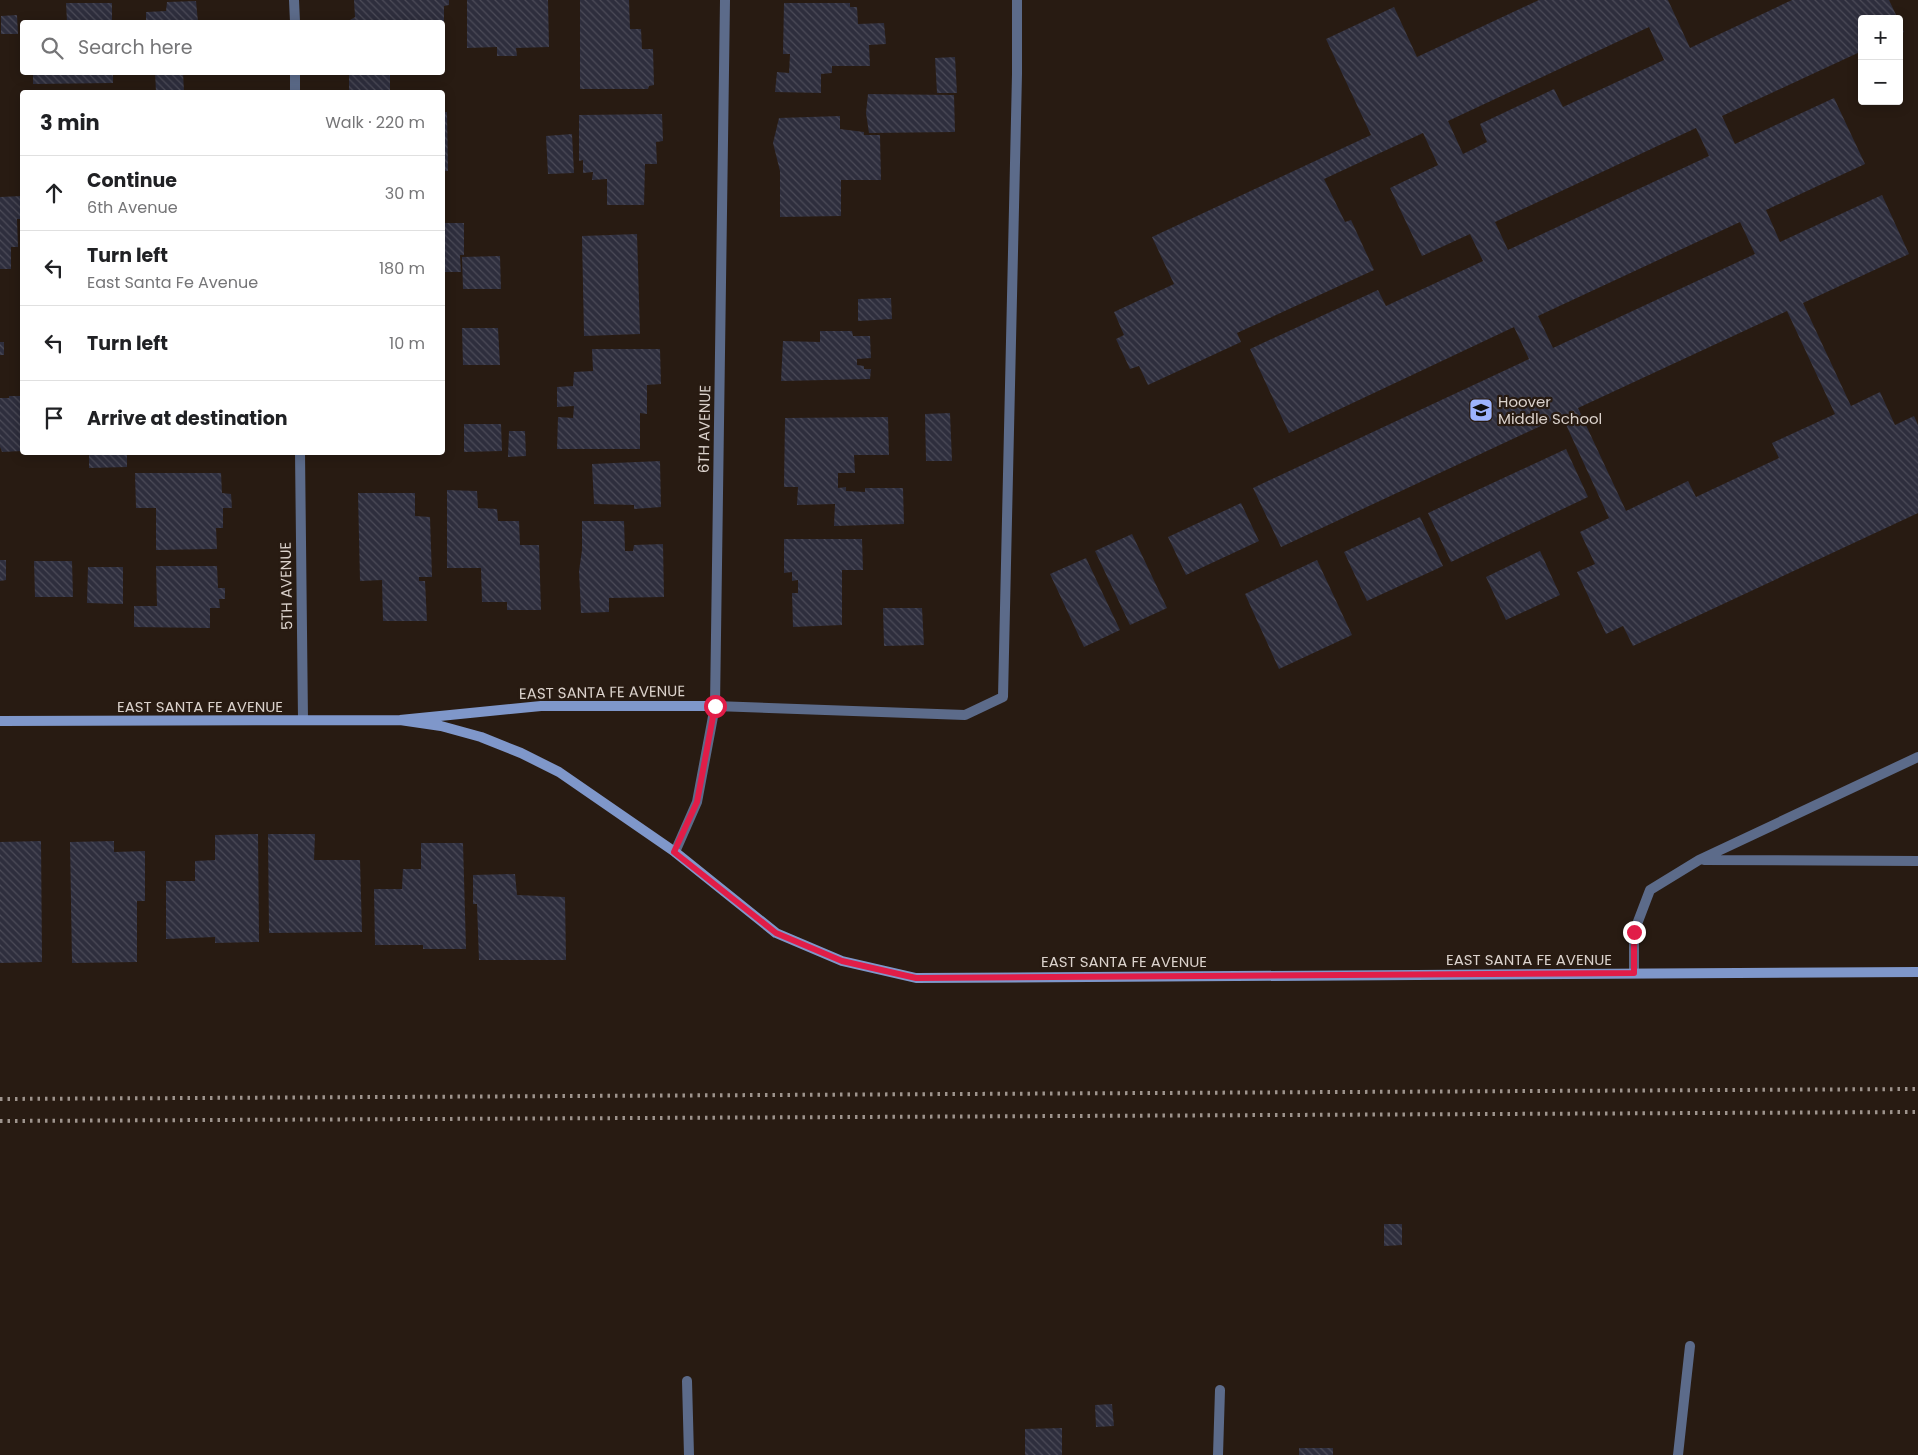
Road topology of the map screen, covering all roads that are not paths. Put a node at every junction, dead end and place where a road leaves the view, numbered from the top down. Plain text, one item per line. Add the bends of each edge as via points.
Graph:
1 (294, 0) edge
2 (725, 0) edge
3 (1017, 0) edge
4 (294, 20) edge
5 (295, 75) edge
6 (295, 90) edge
7 (300, 455) edge
8 (715, 706) junction
9 (303, 720) junction
10 (400, 720) junction
11 (0, 721) edge
12 (1918, 757) edge
13 (674, 852) junction
14 (1700, 860) junction
15 (1918, 860) edge
16 (1918, 972) edge
17 (1634, 973) junction
18 (1690, 1346) dead end
19 (687, 1381) dead end
20 (1220, 1390) dead end
21 (689, 1455) edge
22 (1218, 1455) edge
23 (1678, 1455) edge

1 - 4 street
2 - 8 street, 6TH AVENUE
3 - 8 street via 1003,697 966,715
5 - 6 street
7 - 9 street, 5TH AVENUE
8 - 10 street, EAST SANTA FE AVENUE via 541,706
8 - 13 street, 6TH AVENUE via 697,802
9 - 10 street, EAST SANTA FE AVENUE
9 - 11 street, EAST SANTA FE AVENUE
10 - 13 street, EAST SANTA FE AVENUE via 441,726 521,753 559,772
12 - 14 street
13 - 17 street, EAST SANTA FE AVENUE via 776,933 842,961 916,978
14 - 15 street
14 - 17 street via 1650,890 1634,932
16 - 17 street, EAST SANTA FE AVENUE
18 - 23 street
19 - 21 street
20 - 22 street

